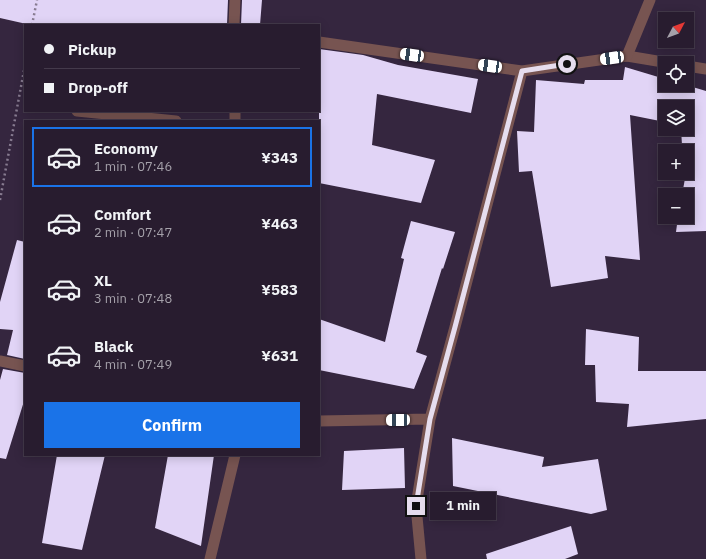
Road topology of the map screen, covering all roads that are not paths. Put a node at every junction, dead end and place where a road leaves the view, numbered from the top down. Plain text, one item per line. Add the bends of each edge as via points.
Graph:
1 (235, 0) edge
2 (650, 0) edge
3 (234, 24) edge
4 (320, 42) edge
5 (627, 56) junction
6 (658, 61) edge
7 (694, 67) edge
8 (706, 69) edge
9 (522, 71) junction
10 (87, 112) edge
11 (166, 120) edge
12 (0, 361) edge
13 (24, 366) edge
14 (430, 419) junction
15 (320, 421) edge
16 (234, 456) edge
17 (210, 559) edge
18 (421, 559) edge

1 - 3 street
2 - 5 street
4 - 9 street
5 - 6 street
5 - 9 street
7 - 8 street
9 - 14 street
10 - 11 street
12 - 13 street
14 - 15 street
14 - 18 street via 416,506
16 - 17 street

